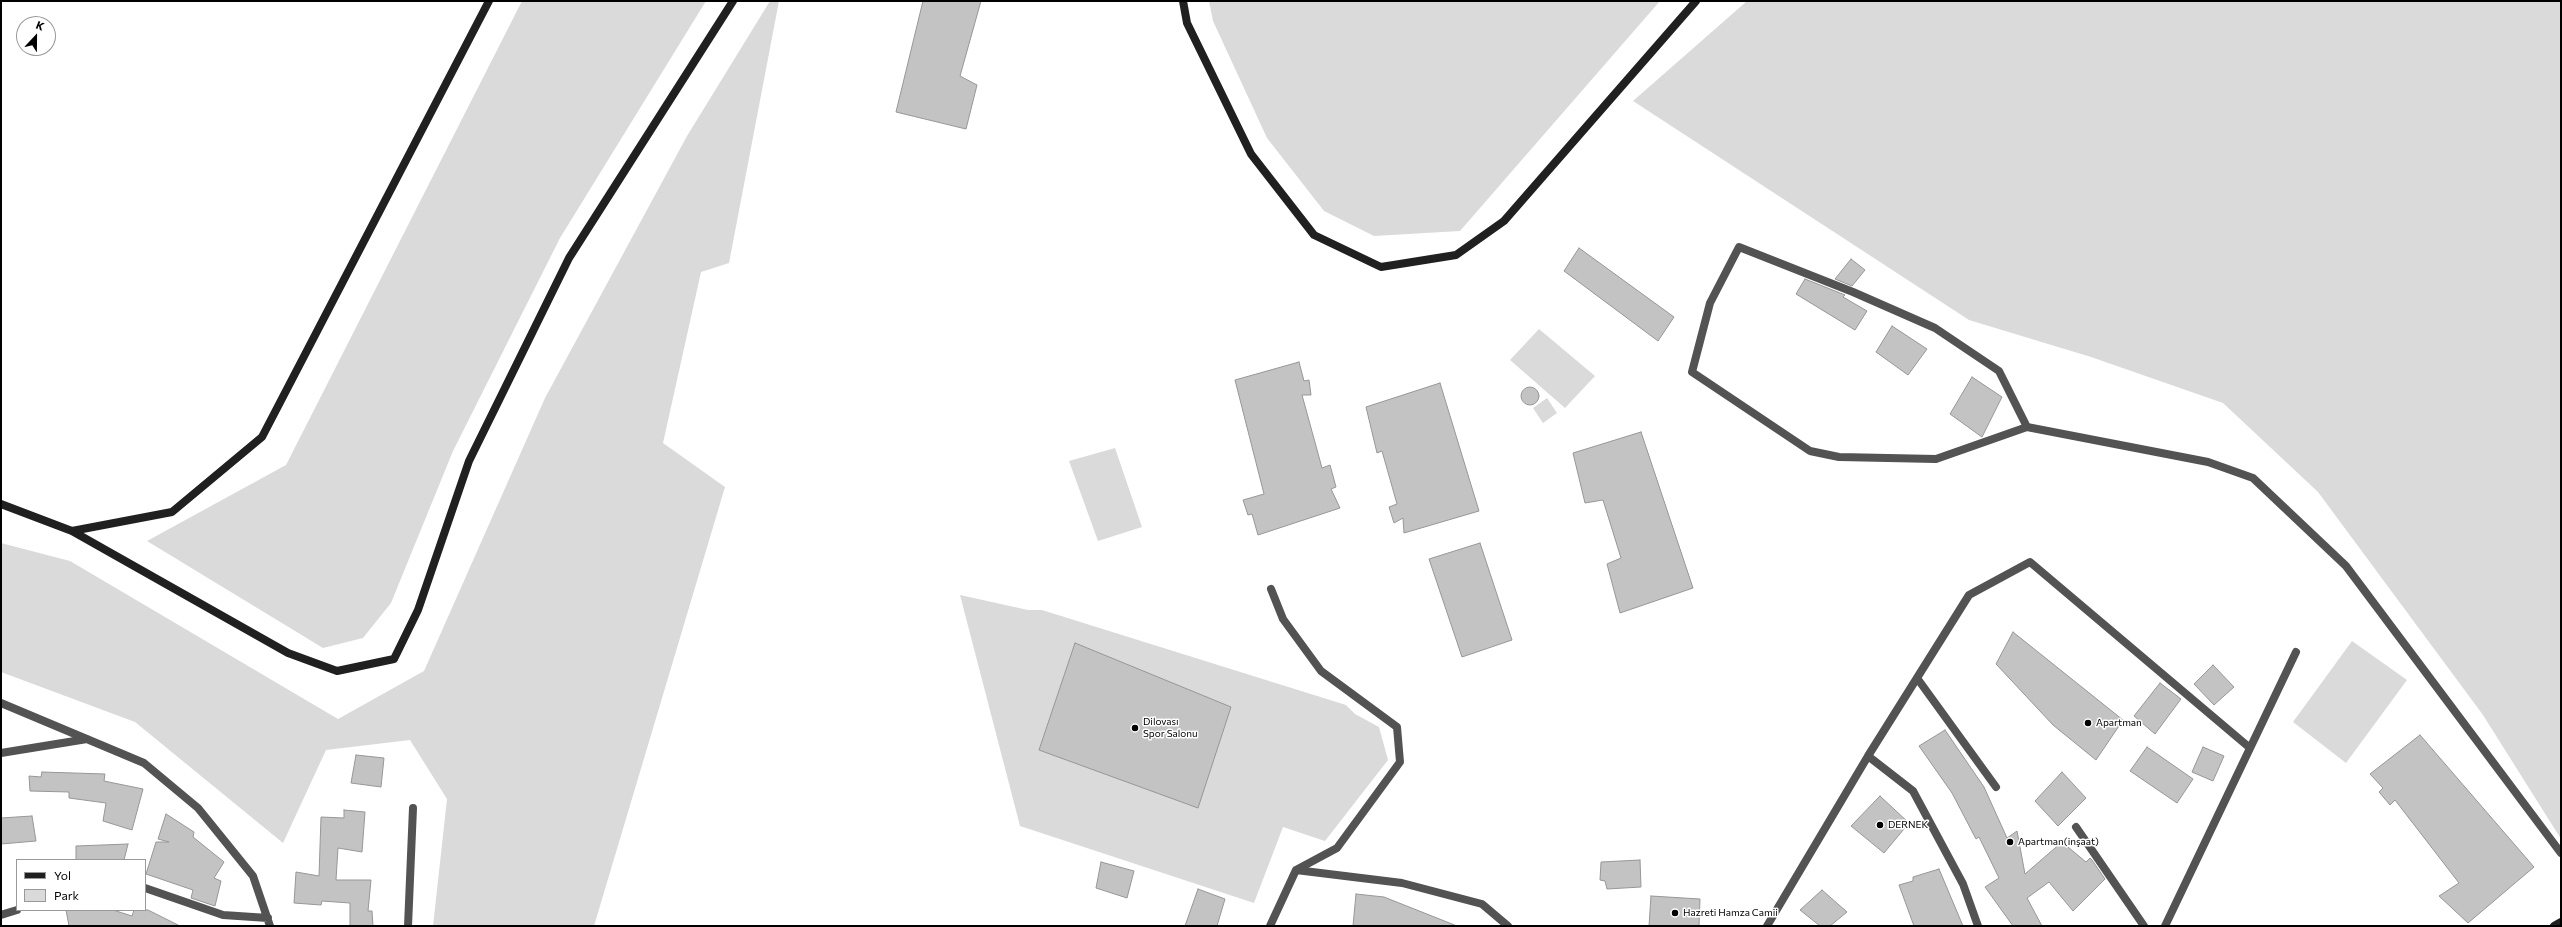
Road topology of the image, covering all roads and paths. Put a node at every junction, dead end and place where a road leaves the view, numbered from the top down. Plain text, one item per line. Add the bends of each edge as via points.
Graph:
1 (490, 1) edge
2 (733, 1) edge
3 (1182, 1) edge
4 (1696, 1) edge
5 (2027, 427) junction
6 (1, 504) edge
7 (72, 531) junction
8 (1271, 589) dead end
9 (2296, 652) dead end
10 (1917, 678) junction
11 (1, 703) edge
12 (88, 739) junction
13 (2250, 748) junction
14 (1, 753) edge
15 (1868, 756) junction
16 (1996, 786) dead end
17 (413, 808) dead end
18 (2076, 827) dead end
19 (2561, 853) edge
20 (1296, 870) junction
21 (146, 888) edge
22 (16, 910) edge
23 (1, 915) edge
24 (269, 922) edge
25 (2561, 922) edge
26 (408, 926) edge
27 (1270, 926) edge
28 (1508, 926) edge
29 (1767, 926) edge
30 (1978, 926) edge
31 (2144, 926) edge
32 (2165, 926) edge
33 (2554, 926) edge

1 - 7 street via 262,437 172,512
2 - 7 street via 569,258 469,461 418,610 394,659 337,671 288,653
3 - 4 street via 1187,23 1251,154 1314,235 1381,267 1456,255 1504,221
5 - 5 street via 1998,371 1935,328 1739,247 1710,303 1692,372 1810,451 1838,457 1936,459
5 - 19 street via 2208,462 2253,478 2346,566
6 - 7 street
8 - 20 street via 1283,619 1320,671 1397,726 1400,762 1337,848
9 - 13 street
10 - 13 street via 1969,595 2030,562
10 - 15 street
10 - 16 street
11 - 12 street
12 - 14 street
12 - 24 street via 144,763 198,808 252,876
13 - 32 street
15 - 29 street
15 - 30 street via 1914,791 1963,884
17 - 26 street
18 - 31 street
20 - 27 street
20 - 28 street via 1402,882 1482,904
21 - 24 street via 223,915
22 - 23 street
25 - 33 street

